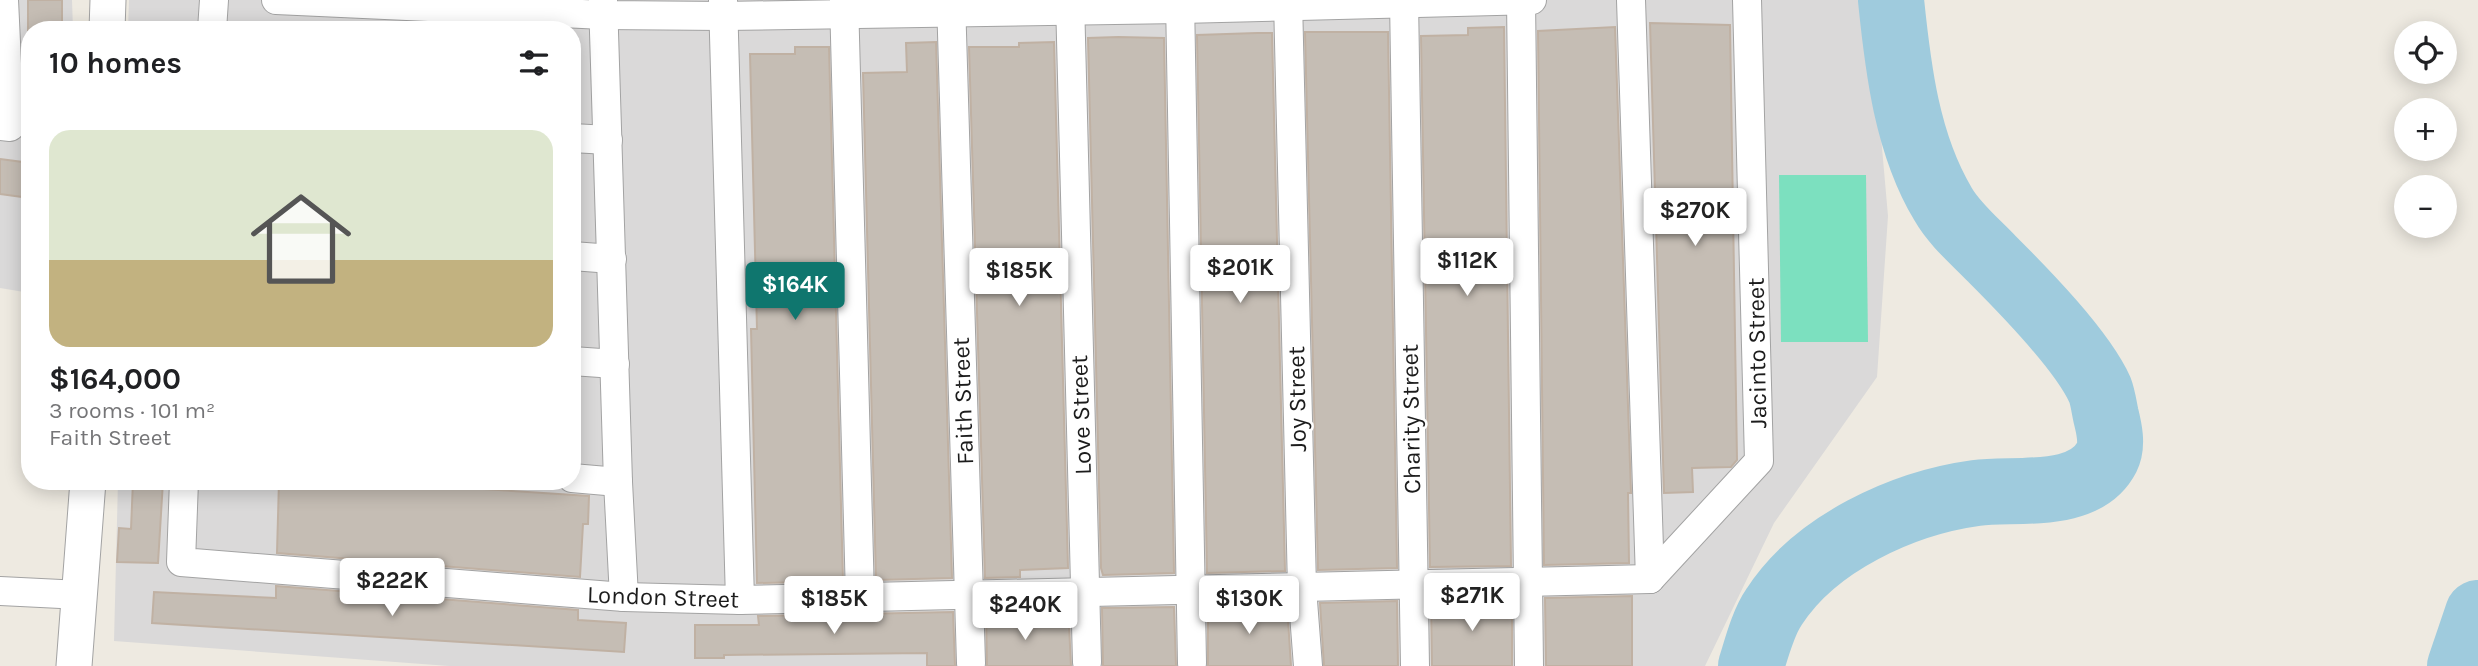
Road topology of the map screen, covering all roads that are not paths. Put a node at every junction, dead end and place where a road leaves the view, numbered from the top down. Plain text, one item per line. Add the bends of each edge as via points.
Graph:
1 (4, 0) edge
2 (108, 0) edge
3 (214, 0) edge
4 (276, 0) edge
5 (1521, 0) edge
6 (1532, 0) edge
7 (1631, 0) edge
8 (1747, 0) edge
9 (1404, 2) edge
10 (1288, 3) edge
11 (1180, 4) edge
12 (1070, 5) edge
13 (604, 7) edge
14 (952, 7) edge
15 (723, 8) edge
16 (844, 8) edge
17 (107, 21) edge
18 (213, 21) edge
19 (5, 127) edge
20 (581, 138) edge
21 (608, 140) junction
22 (581, 257) edge
23 (612, 260) junction
24 (581, 362) edge
25 (615, 364) junction
26 (581, 479) edge
27 (618, 482) junction
28 (87, 490) edge
29 (184, 490) edge
30 (1650, 579) junction
31 (1528, 583) junction
32 (1413, 586) junction
33 (1302, 588) junction
34 (1191, 590) junction
35 (0, 591) edge
36 (1086, 593) junction
37 (81, 595) junction
38 (969, 595) junction
39 (624, 597) junction
40 (860, 597) junction
41 (740, 600) junction
42 (1087, 662) dead end
43 (971, 663) dead end
44 (1192, 663) dead end
45 (74, 666) edge
46 (1308, 666) edge
47 (1415, 666) edge
48 (1529, 666) edge

1 - 19 street
2 - 17 street
3 - 18 street
4 - 13 street
5 - 6 street
5 - 9 street
5 - 31 street
7 - 30 street
8 - 30 street, Jacinto Street via 1759,461
9 - 10 street
9 - 32 street, Charity Street
10 - 11 street
10 - 33 street, Joy Street
11 - 12 street
11 - 34 street
12 - 14 street
12 - 36 street, Love Street
13 - 15 street
13 - 21 street
14 - 16 street
14 - 38 street, Faith Street
15 - 16 street
15 - 41 street
16 - 40 street
20 - 21 street
21 - 23 street
22 - 23 street
23 - 25 street
24 - 25 street
25 - 27 street
26 - 27 street
27 - 39 street
28 - 37 street
29 - 39 street, London Street via 181,562
30 - 31 street, London Street
31 - 32 street, London Street
31 - 48 street
32 - 33 street, London Street
32 - 47 street, Charity Street
33 - 34 street, London Street
33 - 46 street, Joy Street
34 - 36 street, London Street
34 - 44 street
35 - 37 street
36 - 38 street, London Street
36 - 42 street, Love Street
37 - 45 street
38 - 40 street, London Street
38 - 43 street, Faith Street
39 - 41 street, London Street
40 - 41 street, London Street

